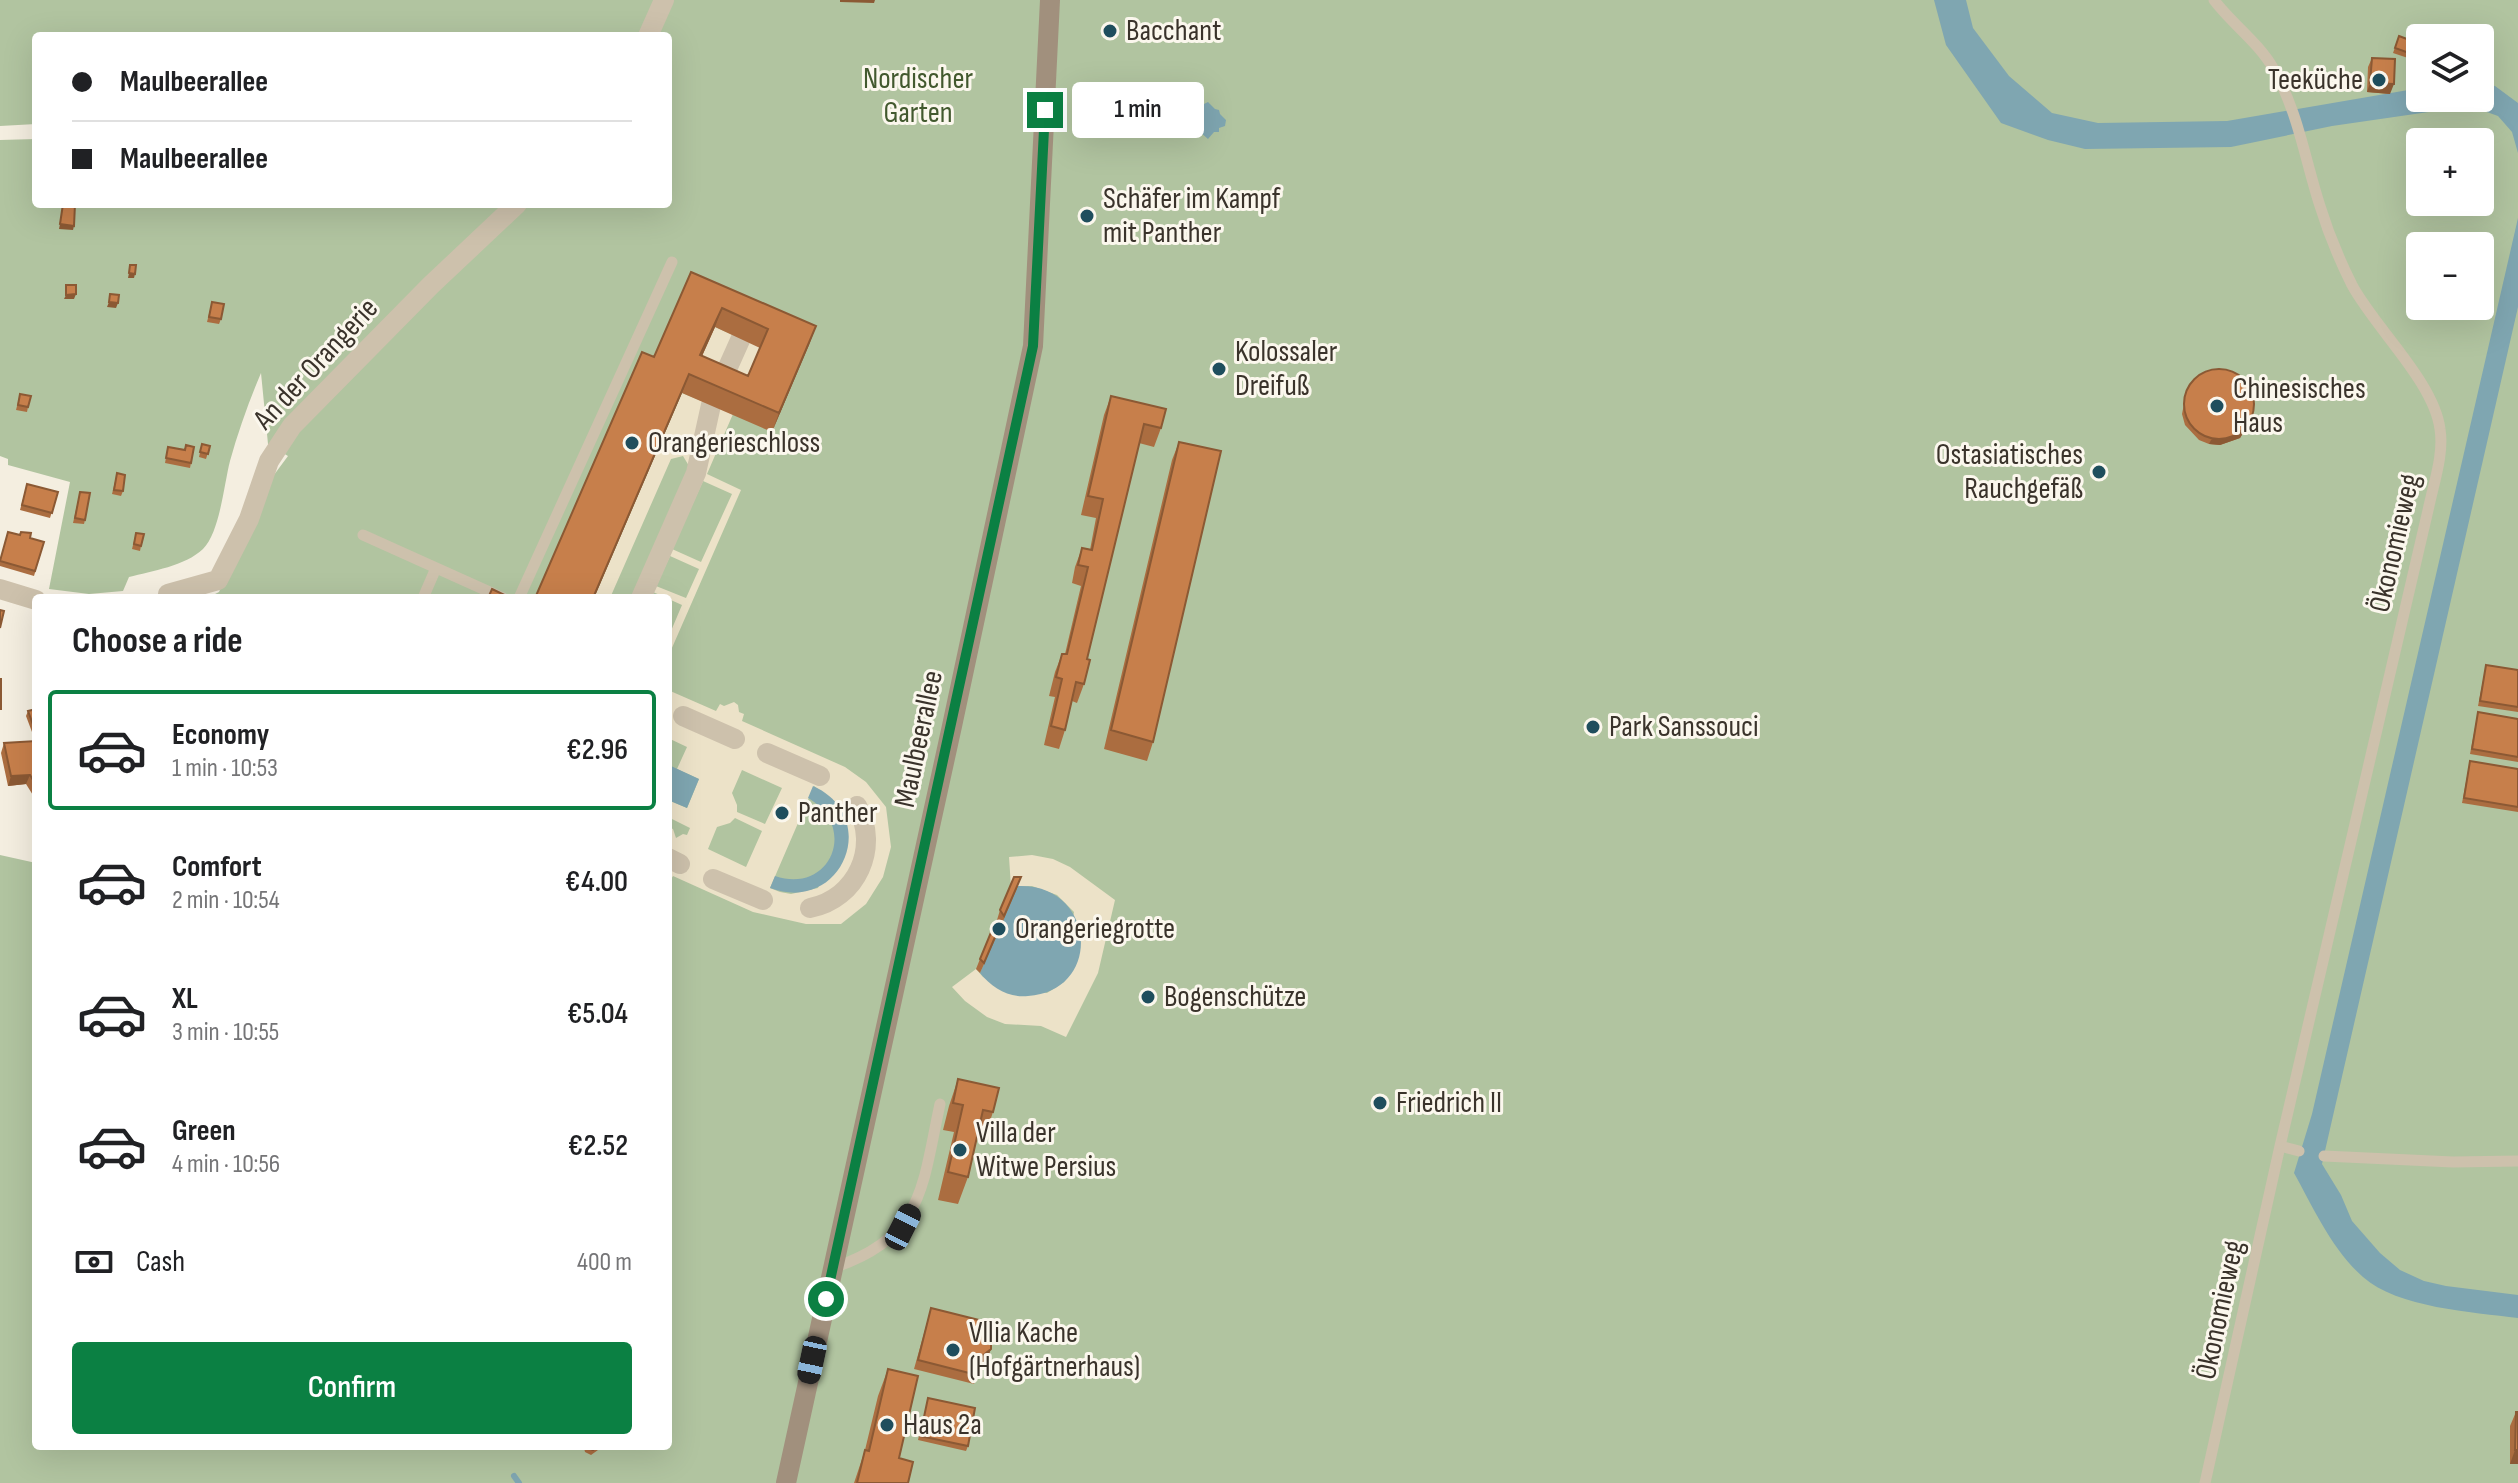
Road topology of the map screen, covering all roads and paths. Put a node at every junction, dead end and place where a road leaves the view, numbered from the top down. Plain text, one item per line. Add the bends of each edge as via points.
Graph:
1 (1050, 0) edge
2 (2214, 0) edge
3 (661, 1) edge
4 (649, 32) edge
5 (513, 208) edge
6 (672, 262) dead end
7 (741, 338) edge
8 (720, 385) edge
9 (711, 405) edge
10 (363, 535) dead end
11 (436, 568) junction
12 (0, 589) edge
13 (213, 589) edge
14 (168, 594) dead end
15 (425, 594) edge
16 (494, 594) edge
17 (521, 594) edge
18 (643, 594) edge
19 (32, 599) edge
20 (683, 716) dead end
21 (735, 739) dead end
22 (767, 753) dead end
23 (820, 776) dead end
24 (865, 810) dead end
25 (713, 879) dead end
26 (763, 900) dead end
27 (821, 910) dead end
28 (940, 1104) dead end
29 (2280, 1146) junction
30 (2299, 1151) dead end
31 (2324, 1156) dead end
32 (2518, 1161) edge
33 (833, 1268) junction
34 (786, 1483) edge
35 (2205, 1483) edge

1 - 33 street, Maulbeerallee via 1033,346
2 - 29 lane, Ökonomieweg via 2273,68 2352,283 2426,390 2440,428 2439,462
3 - 4 street
5 - 13 street, An der Orangerie via 292,426 269,461 249,519
6 - 17 lane
7 - 8 street
9 - 18 street via 696,473
10 - 11 lane
11 - 15 lane
11 - 16 lane
12 - 19 street
13 - 14 street
20 - 21 street
22 - 23 street
24 - 27 street via 872,845 867,869 851,893
25 - 26 street
28 - 33 lane via 922,1191 903,1227 867,1254
29 - 30 lane
29 - 35 lane, Ökonomieweg
31 - 32 lane
33 - 34 street, Maulbeerallee

